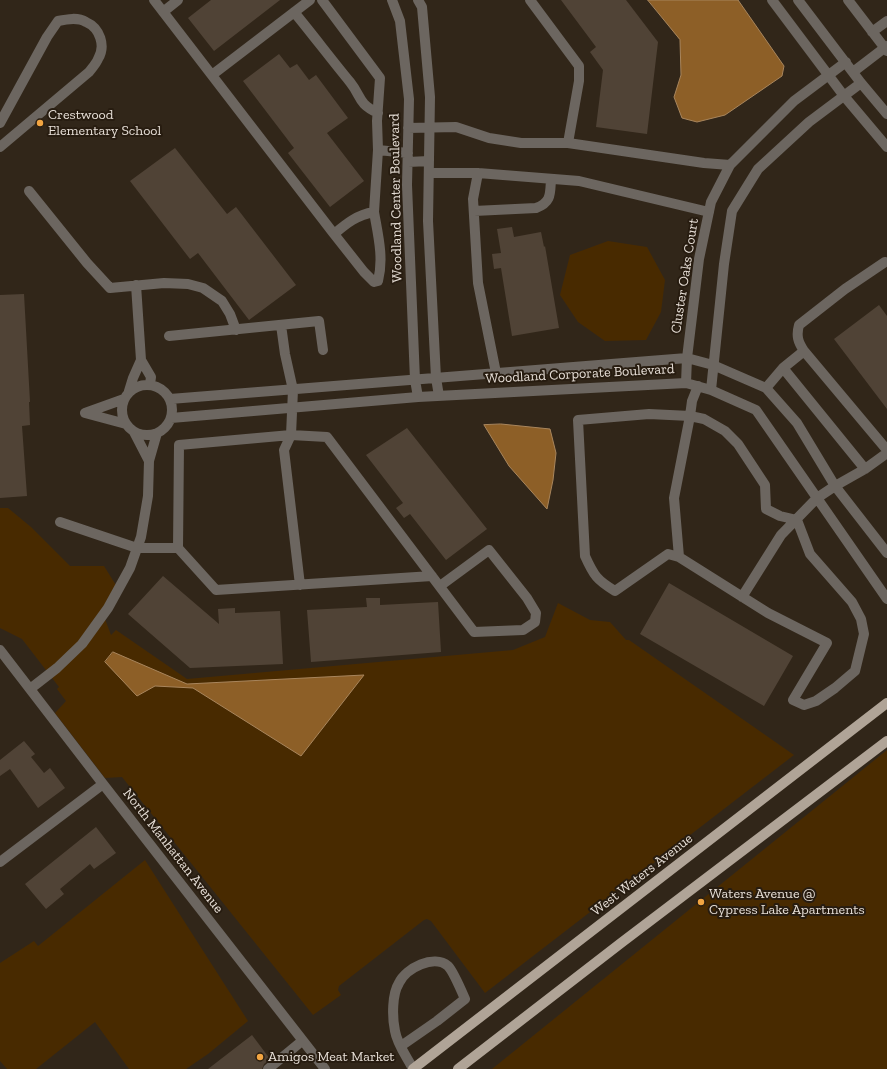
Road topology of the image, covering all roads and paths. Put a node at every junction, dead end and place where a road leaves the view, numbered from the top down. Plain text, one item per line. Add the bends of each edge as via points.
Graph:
1 (154, 0) edge
2 (178, 0) edge
3 (310, 0) edge
4 (322, 0) edge
5 (392, 0) edge
6 (418, 0) edge
7 (530, 0) edge
8 (772, 0) edge
9 (798, 0) edge
10 (848, 0) edge
11 (163, 12) junction
12 (294, 12) junction
13 (887, 20) edge
14 (872, 32) junction
15 (886, 49) edge
16 (846, 62) junction
17 (853, 72) junction
18 (212, 75) junction
19 (828, 75) junction
20 (861, 83) junction
21 (844, 96) junction
22 (378, 114) junction
23 (887, 114) edge
24 (0, 123) edge
25 (430, 127) junction
26 (408, 128) junction
27 (568, 143) junction
28 (0, 147) edge
29 (887, 147) edge
30 (378, 150) junction
31 (408, 158) junction
32 (429, 162) junction
33 (730, 165) junction
34 (429, 173) junction
35 (478, 173) junction
36 (551, 178) junction
37 (29, 191) dead end
38 (474, 211) junction
39 (374, 212) junction
40 (709, 212) junction
41 (334, 234) junction
42 (886, 264) edge
43 (136, 285) junction
44 (281, 325) junction
45 (236, 330) junction
46 (169, 336) dead end
47 (323, 350) dead end
48 (804, 351) junction
49 (687, 358) junction
50 (141, 360) junction
51 (713, 365) junction
52 (784, 368) junction
53 (496, 373) junction
54 (436, 378) junction
55 (415, 380) junction
56 (686, 383) junction
57 (150, 384) junction
58 (698, 386) junction
59 (766, 388) junction
60 (293, 390) junction
61 (710, 390) junction
62 (126, 395) junction
63 (439, 396) junction
64 (418, 397) junction
65 (170, 400) junction
66 (292, 407) junction
67 (690, 416) junction
68 (171, 418) junction
69 (126, 424) junction
70 (134, 432) junction
71 (157, 433) junction
72 (291, 435) junction
73 (887, 450) edge
74 (887, 453) edge
75 (149, 461) junction
76 (865, 468) junction
77 (835, 486) junction
78 (817, 498) junction
79 (797, 520) junction
80 (60, 522) dead end
81 (137, 548) junction
82 (178, 548) junction
83 (887, 553) edge
84 (679, 557) junction
85 (432, 576) junction
86 (300, 585) junction
87 (440, 586) junction
88 (742, 597) junction
89 (887, 599) edge
90 (0, 650) edge
91 (30, 689) junction
92 (887, 703) edge
93 (887, 741) edge
94 (102, 784) junction
95 (0, 862) edge
96 (302, 1041) junction
97 (401, 1046) junction
98 (268, 1069) edge
99 (325, 1069) edge
100 (413, 1069) edge
101 (458, 1069) edge

1 - 11 street
2 - 11 street
3 - 12 street
4 - 22 street via 380,78
5 - 26 street, Woodland Center Boulevard via 400,21 409,99
6 - 25 street via 422,7
7 - 27 street via 579,66 579,81
8 - 19 street
9 - 16 street
10 - 14 street
11 - 18 street
12 - 18 street
12 - 22 street via 352,85 359,100 367,109
13 - 14 street
14 - 15 street
15 - 17 street
16 - 17 street
16 - 19 street, Cluster Oaks Court
17 - 20 street
18 - 41 street
19 - 21 street
19 - 33 street, Cluster Oaks Court via 794,101
20 - 21 street
20 - 23 street
21 - 29 street
21 - 51 street via 808,122 758,169 732,211
22 - 30 street
24 - 28 street via 58,21 86,21 96,29 102,48 99,59 89,72
25 - 26 street
25 - 27 street via 456,127 489,138 522,143
25 - 32 street
26 - 31 street, Woodland Center Boulevard
27 - 33 street
30 - 31 street
30 - 39 street
31 - 32 street
31 - 55 street, Woodland Center Boulevard
32 - 34 street
33 - 40 street, Cluster Oaks Court via 711,202
34 - 35 street
34 - 54 street via 428,221
35 - 36 street
35 - 38 street via 473,199
36 - 38 street via 548,200 544,205 536,208
36 - 40 street via 579,181
37 - 43 street via 110,288
38 - 53 street via 478,282
39 - 41 street via 352,219
39 - 41 street via 381,258 378,281 374,282 364,272
40 - 49 street, Cluster Oaks Court via 699,259
42 - 48 street via 846,289 799,325 797,334
43 - 45 street via 188,284 203,288 222,301
43 - 50 street
44 - 45 street
44 - 47 street via 319,321
44 - 60 street
45 - 46 street
48 - 52 street
48 - 73 street
49 - 51 street, Woodland Corporate Boulevard
49 - 53 street, Woodland Corporate Boulevard
49 - 56 street, Cluster Oaks Court
50 - 57 street via 151,377
50 - 62 street
51 - 59 street, Woodland Corporate Boulevard
51 - 61 street
52 - 59 street
52 - 76 street
53 - 54 street, Woodland Corporate Boulevard
54 - 55 street, Woodland Corporate Boulevard
54 - 63 street
55 - 60 street, Woodland Corporate Boulevard
55 - 64 street, Woodland Center Boulevard
56 - 58 street, Woodland Corporate Boulevard
56 - 63 street, Woodland Corporate Boulevard
57 - 62 street via 136,387
57 - 65 street via 166,392
58 - 61 street, Woodland Corporate Boulevard
58 - 67 street
59 - 77 street, Woodland Corporate Boulevard via 797,424
60 - 65 street, Woodland Corporate Boulevard
60 - 66 street
61 - 78 street, Woodland Corporate Boulevard via 756,410
62 - 69 street via 122,408 122,417
62 - 69 street via 85,413
63 - 64 street, Woodland Corporate Boulevard
64 - 66 street, Woodland Corporate Boulevard
65 - 68 street
66 - 68 street, Woodland Corporate Boulevard
66 - 72 street
67 - 79 street via 704,419 725,431 738,444 765,485 766,509
67 - 84 street via 674,498
67 - 84 street via 649,414 578,420 585,556 599,581 616,591 668,554
68 - 71 street
69 - 70 street
70 - 71 street via 149,435
70 - 75 street
71 - 75 street
72 - 82 street via 179,444
72 - 85 street via 327,437
72 - 86 street via 284,450
74 - 76 street
75 - 81 street via 148,496
76 - 77 street
77 - 78 street
77 - 83 street, Woodland Corporate Boulevard
78 - 79 street
78 - 89 street, Woodland Corporate Boulevard
79 - 88 street via 781,534
79 - 88 street via 810,554 852,602 861,619 864,634 854,671 816,701 804,705 793,700 827,643
80 - 81 street
81 - 82 street
81 - 91 street via 130,568 108,608 82,644
82 - 86 street via 216,590
84 - 88 street
85 - 86 street
85 - 87 street
87 - 87 street via 474,632 523,630 535,622 536,613 527,598 489,550
90 - 91 street, North Manhattan Avenue
91 - 94 street, North Manhattan Avenue
92 - 100 main road, West Waters Avenue
93 - 101 main road
94 - 95 street
94 - 96 street, North Manhattan Avenue
96 - 98 street
96 - 99 street, North Manhattan Avenue
97 - 97 street via 394,1030 393,1009 399,981 425,962 439,962 448,966 464,999
97 - 100 street

